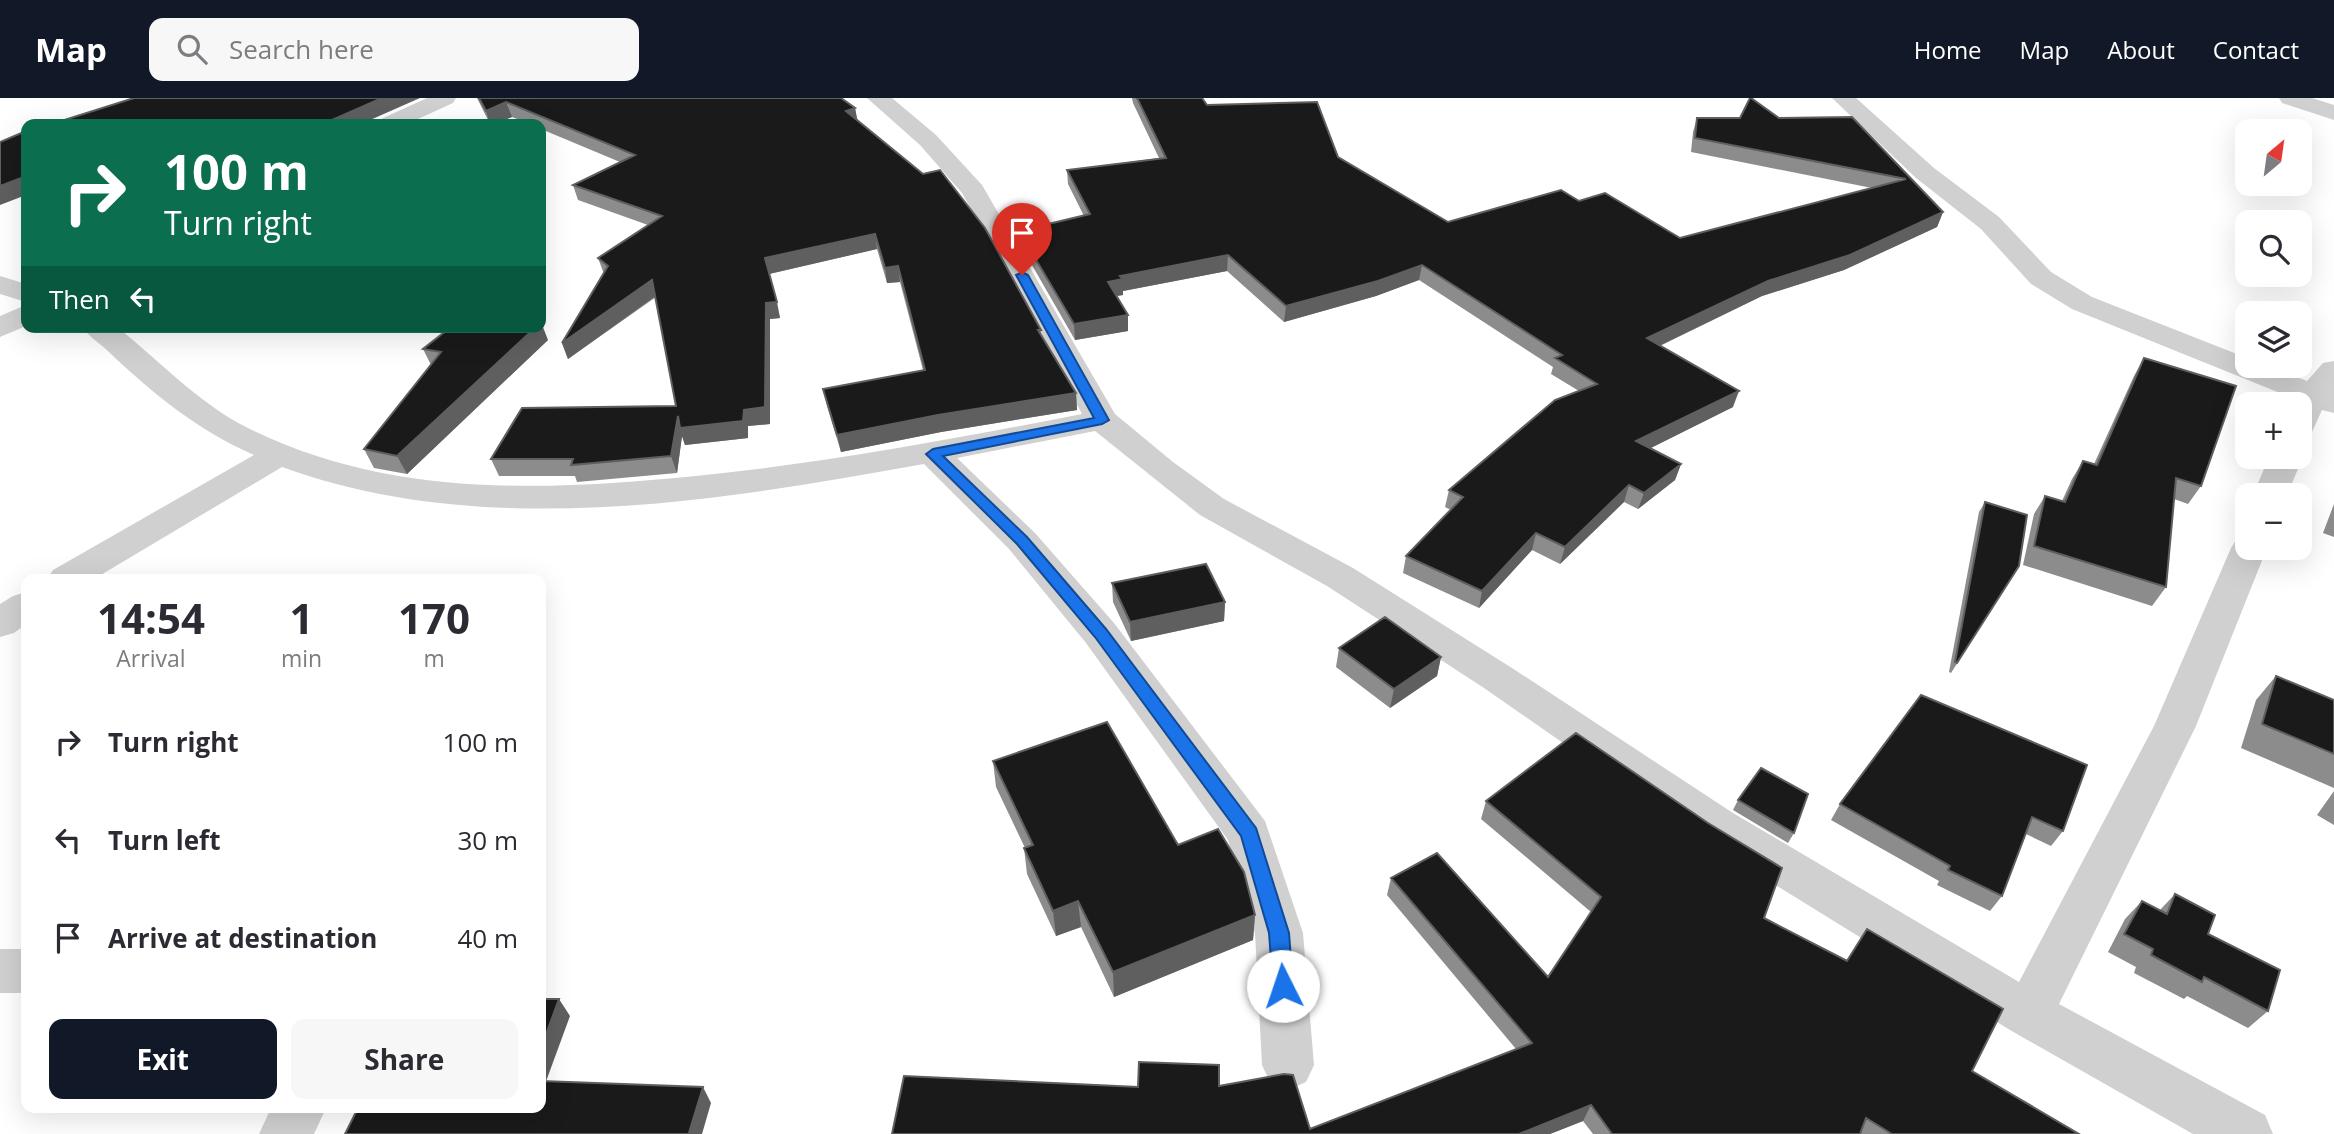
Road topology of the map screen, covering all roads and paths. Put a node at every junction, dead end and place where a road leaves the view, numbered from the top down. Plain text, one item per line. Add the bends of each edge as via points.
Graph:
1 (445, 98) edge
2 (878, 98) edge
3 (1843, 98) edge
4 (2290, 98) edge
5 (2334, 113) edge
6 (400, 119) edge
7 (21, 317) edge
8 (0, 328) edge
9 (104, 333) edge
10 (2334, 370) edge
11 (2323, 399) edge
12 (1102, 420) junction
13 (280, 454) junction
14 (933, 454) junction
15 (2244, 560) edge
16 (75, 574) edge
17 (21, 608) edge
18 (0, 623) edge
19 (0, 971) edge
20 (21, 971) edge
21 (2028, 1014) junction
22 (1288, 1065) dead end
23 (296, 1113) edge
24 (286, 1134) edge
25 (2246, 1134) edge

1 - 6 street
2 - 12 street via 928,139 973,190
3 - 11 street via 1924,173 1990,223 2041,278 2082,303
4 - 5 street
7 - 8 street
9 - 13 street via 217,425
10 - 11 street
12 - 14 street
12 - 21 street via 1212,507 1340,577 1717,826
13 - 14 street via 349,478 426,493 511,500 735,484
13 - 16 street
14 - 22 street via 1022,541 1100,633 1250,834 1279,933
15 - 21 street via 2175,726
17 - 18 street
19 - 20 street
21 - 25 street
23 - 24 street

